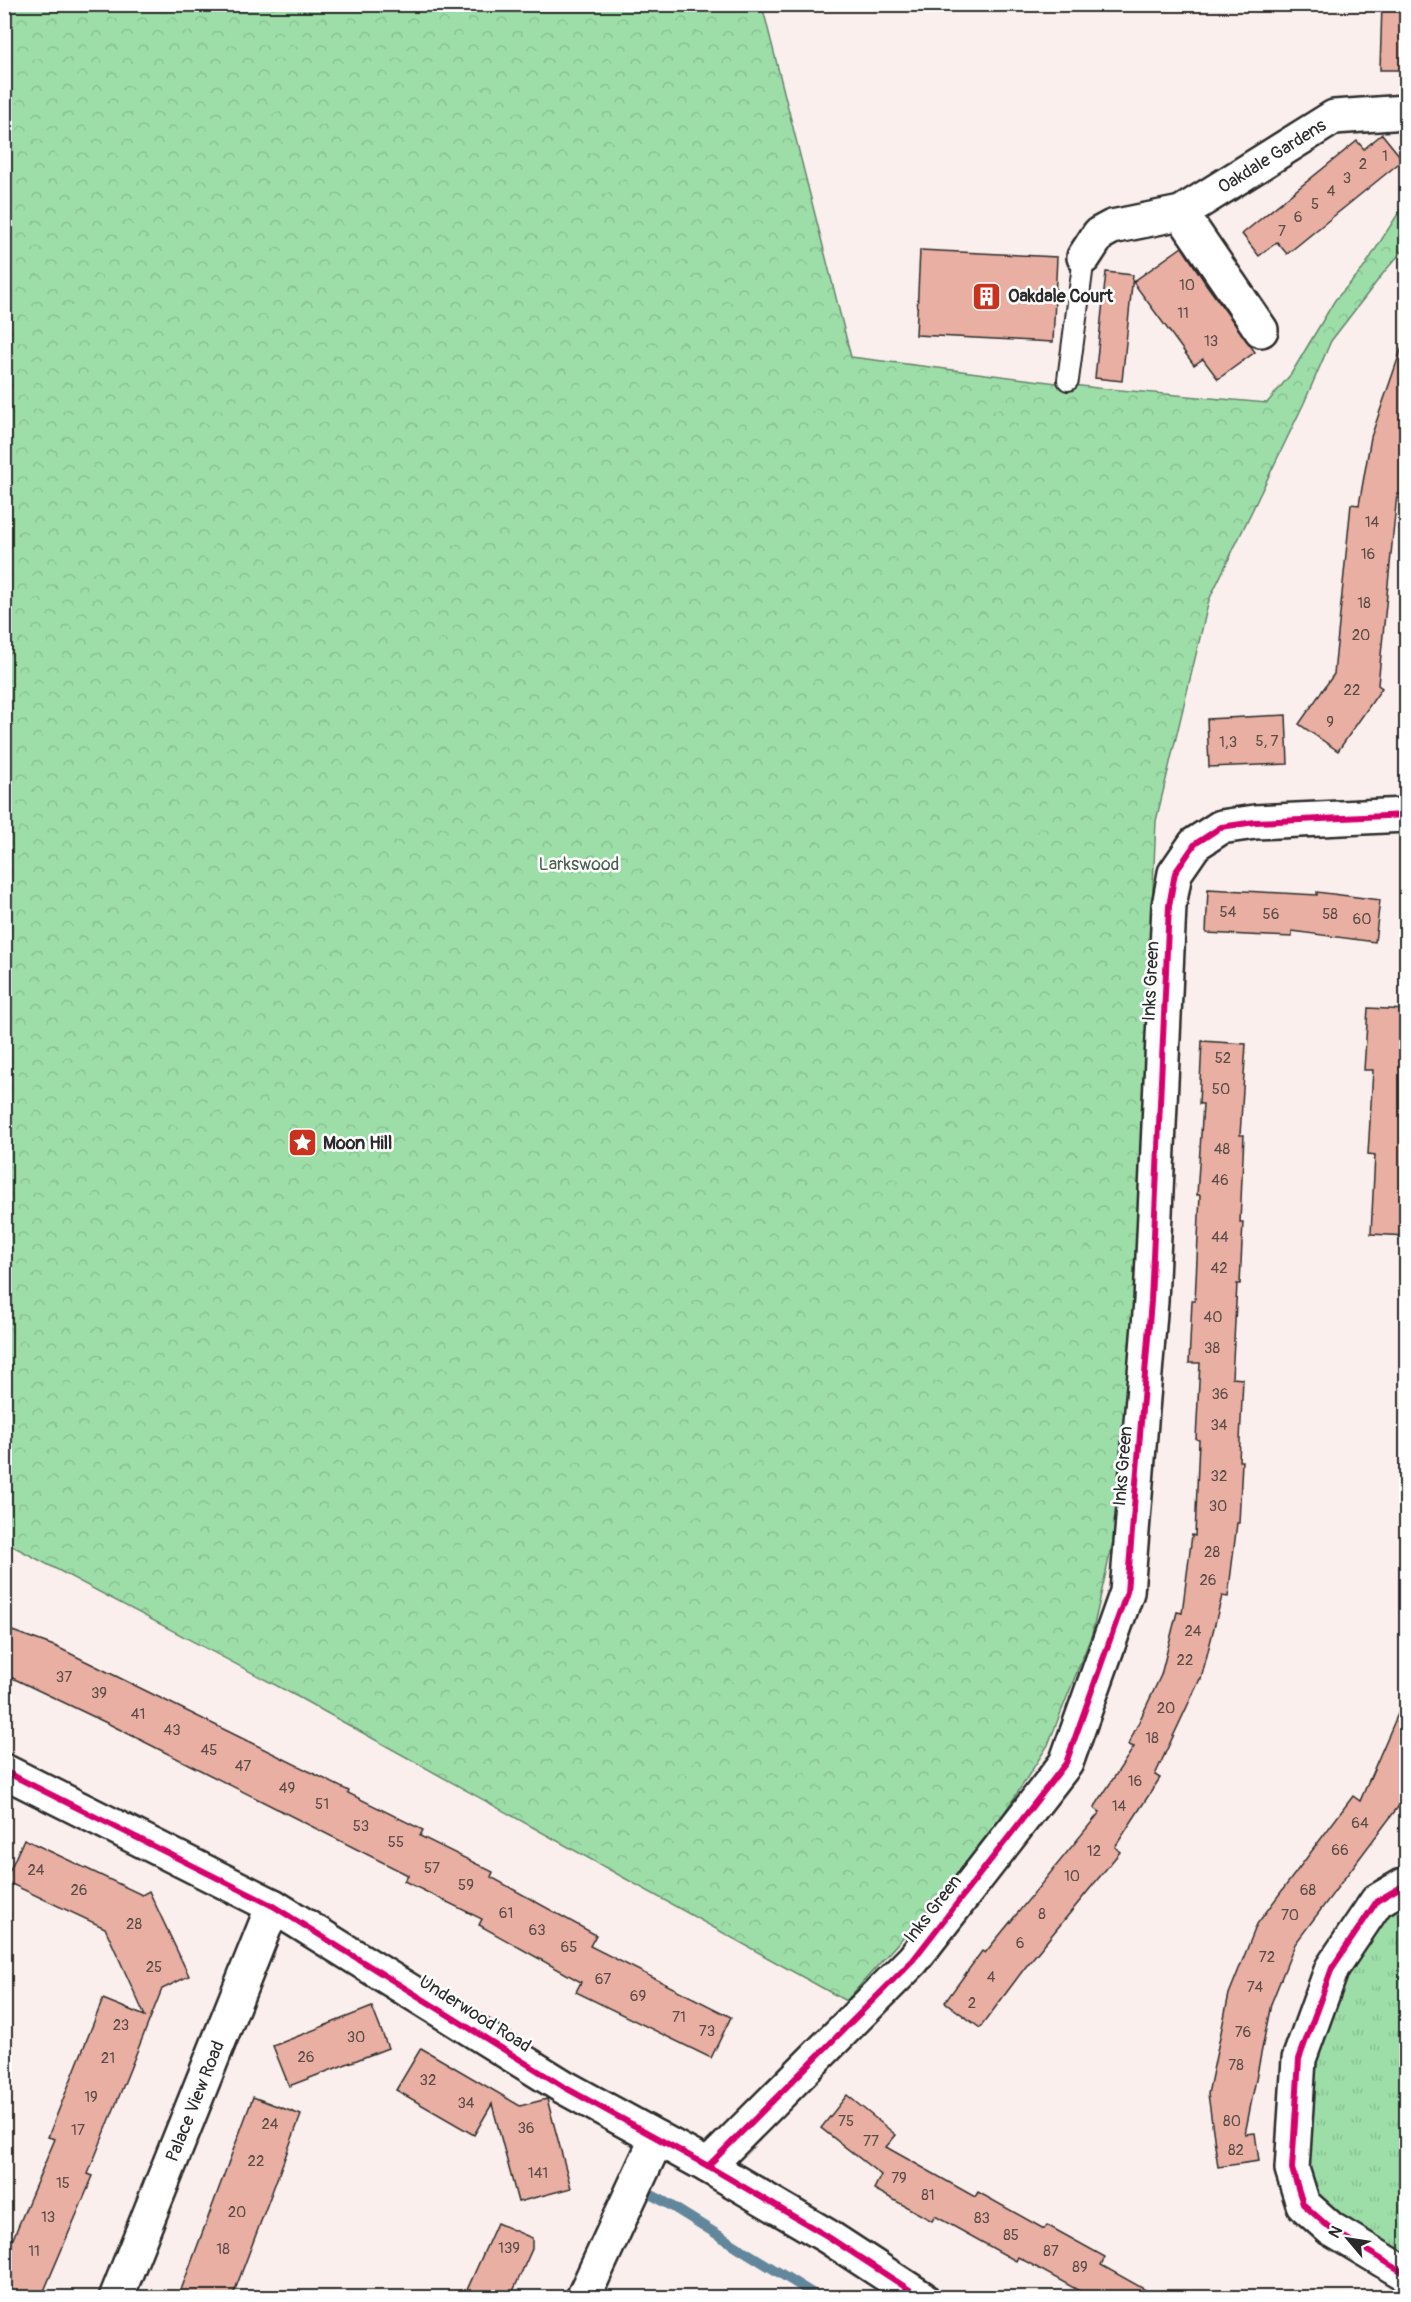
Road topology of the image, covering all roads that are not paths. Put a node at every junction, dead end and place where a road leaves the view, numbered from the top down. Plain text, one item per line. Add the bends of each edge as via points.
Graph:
1 (1407, 112) edge
2 (1181, 213) junction
3 (1084, 257) joint
4 (1261, 330) dead end
5 (1068, 380) dead end
6 (1407, 815) edge
7 (4, 1771) edge
8 (1407, 1884) edge
9 (273, 1906) junction
10 (657, 2138) junction
11 (708, 2166) junction
12 (1407, 2274) edge
13 (116, 2298) edge
14 (583, 2298) edge
15 (922, 2298) edge

1 - 2 street, Oakdale Gardens via 1334,117
2 - 3 street, Oakdale Gardens via 1112,227 1099,234
2 - 4 street
3 - 5 lane
6 - 11 street, Inks Green via 1221,827 1195,844 1175,873 1169,906 1151,1301 1127,1592 1074,1741 1066,1762 913,1960
7 - 9 street, Underwood Road
8 - 12 street via 1377,1901 1332,1968 1299,2059 1292,2169 1302,2204 1331,2229
9 - 10 street, Underwood Road via 564,2087
9 - 13 street, Palace View Road
10 - 11 street, Underwood Road
10 - 14 street
11 - 15 street, Underwood Road

